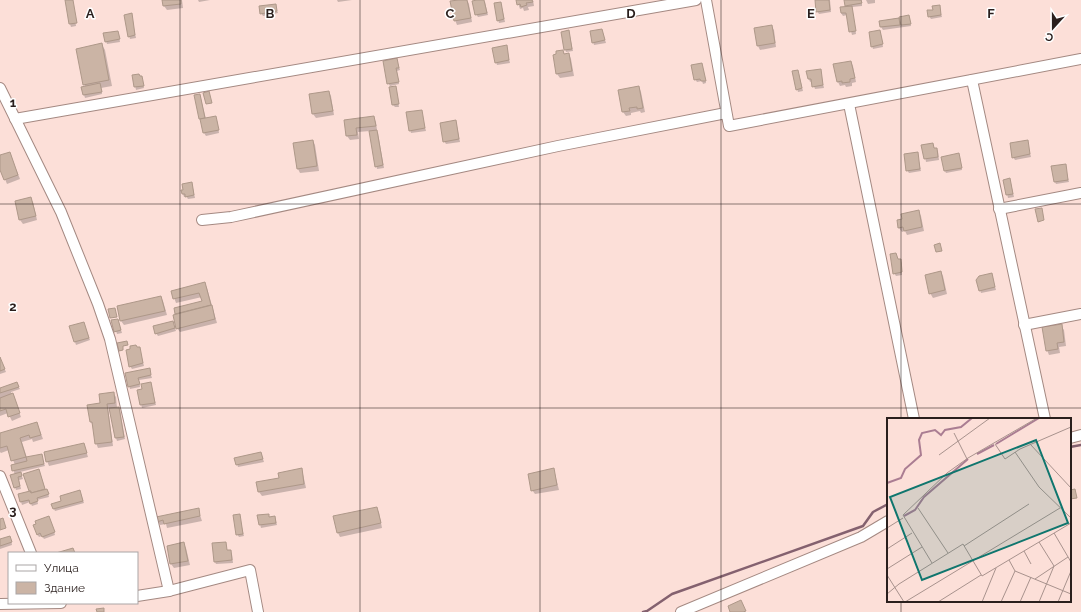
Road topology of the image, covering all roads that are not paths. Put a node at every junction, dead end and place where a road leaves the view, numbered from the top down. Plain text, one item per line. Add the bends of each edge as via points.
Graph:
1 (696, 0) edge
2 (706, 0) edge
3 (1081, 60) edge
4 (972, 80) junction
5 (0, 88) edge
6 (849, 104) junction
7 (726, 113) junction
8 (15, 119) junction
9 (1081, 193) edge
10 (999, 209) junction
11 (202, 220) dead end
12 (1081, 314) edge
13 (1024, 325) junction
14 (914, 418) edge
15 (1045, 418) edge
16 (1081, 436) edge
17 (1071, 438) edge
18 (0, 476) edge
19 (887, 522) edge
20 (31, 552) edge
21 (168, 590) junction
22 (138, 596) edge
23 (258, 612) edge
24 (680, 612) edge

1 - 8 street
2 - 7 street
3 - 4 street
4 - 6 street
4 - 10 street
5 - 8 street
6 - 7 street via 729,126
6 - 14 street
7 - 11 street via 558,146 239,215
8 - 21 street via 61,212 108,332
9 - 10 street
10 - 13 street
12 - 13 street
13 - 15 street
16 - 17 street
18 - 20 street
19 - 24 street via 862,537
21 - 22 street
21 - 23 street via 250,570

